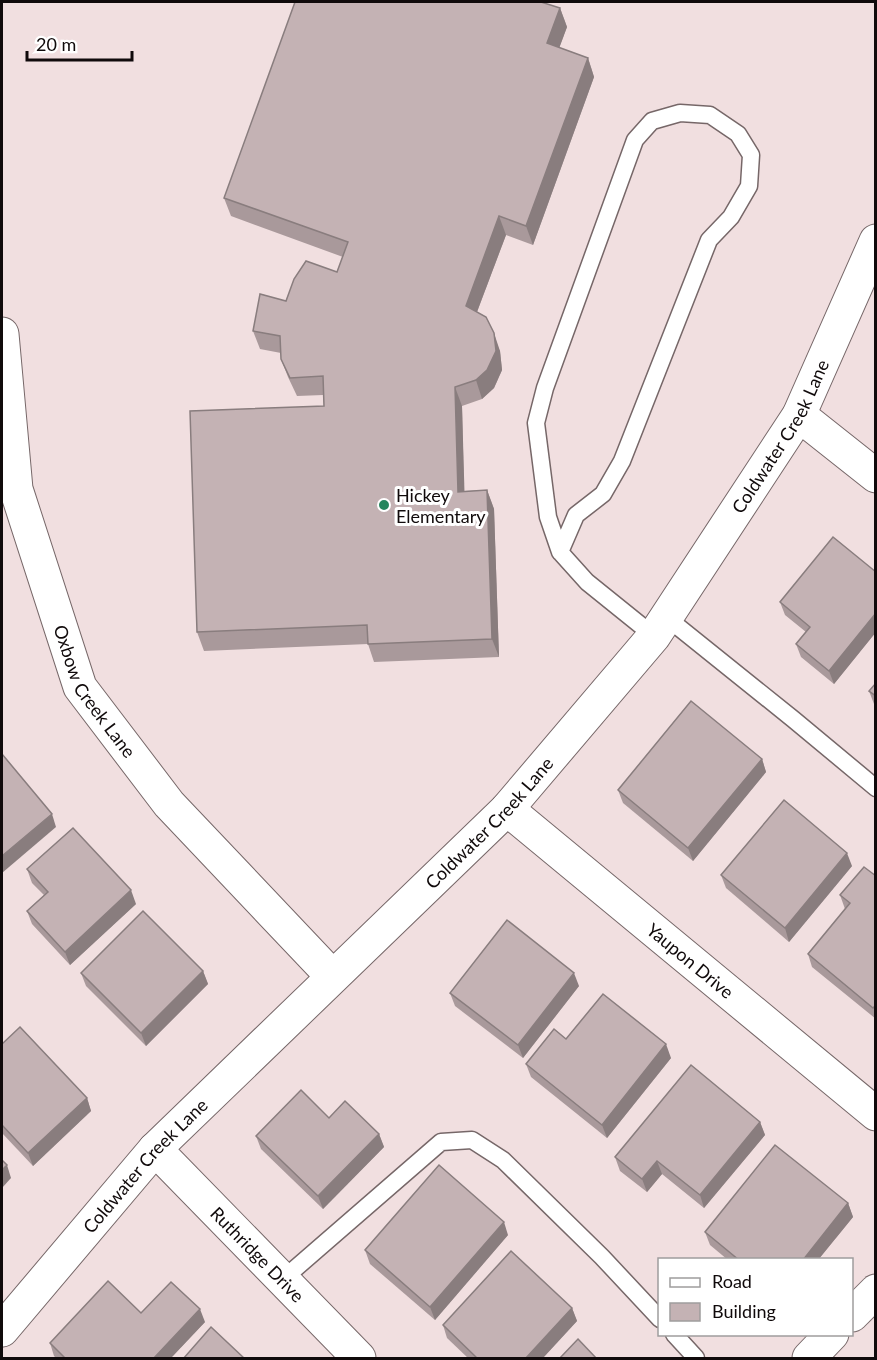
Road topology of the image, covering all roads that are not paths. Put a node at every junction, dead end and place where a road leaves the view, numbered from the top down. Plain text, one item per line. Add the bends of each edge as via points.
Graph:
1 (876, 241) edge
2 (2, 334) edge
3 (799, 415) junction
4 (876, 476) edge
5 (560, 552) junction
6 (660, 627) junction
7 (876, 788) edge
8 (507, 809) junction
9 (332, 976) junction
10 (876, 1114) edge
11 (155, 1149) junction
12 (282, 1280) junction
13 (876, 1291) edge
14 (853, 1314) edge
15 (658, 1317) edge
16 (2, 1330) edge
17 (675, 1336) edge
18 (831, 1336) edge
19 (359, 1359) edge
20 (696, 1359) edge
21 (809, 1359) edge

1 - 3 street, Coldwater Creek Lane
2 - 9 street, Oxbow Creek Lane via 16,489 80,687 169,804
3 - 4 street
3 - 6 street, Coldwater Creek Lane
5 - 5 lane via 576,516 603,494 622,461 709,240 731,217 749,186 751,155 738,134 710,115 680,113 652,121 635,140 545,388 536,423 548,517
5 - 6 lane via 587,582
6 - 7 lane via 793,719
6 - 8 street, Coldwater Creek Lane
8 - 9 street, Coldwater Creek Lane
8 - 10 street, Yaupon Drive
9 - 11 street, Coldwater Creek Lane
11 - 12 street, Ruthridge Drive
11 - 16 street, Coldwater Creek Lane
12 - 15 lane via 441,1142 472,1140 503,1160
12 - 19 street, Ruthridge Drive
13 - 14 street
17 - 20 lane
18 - 21 street

